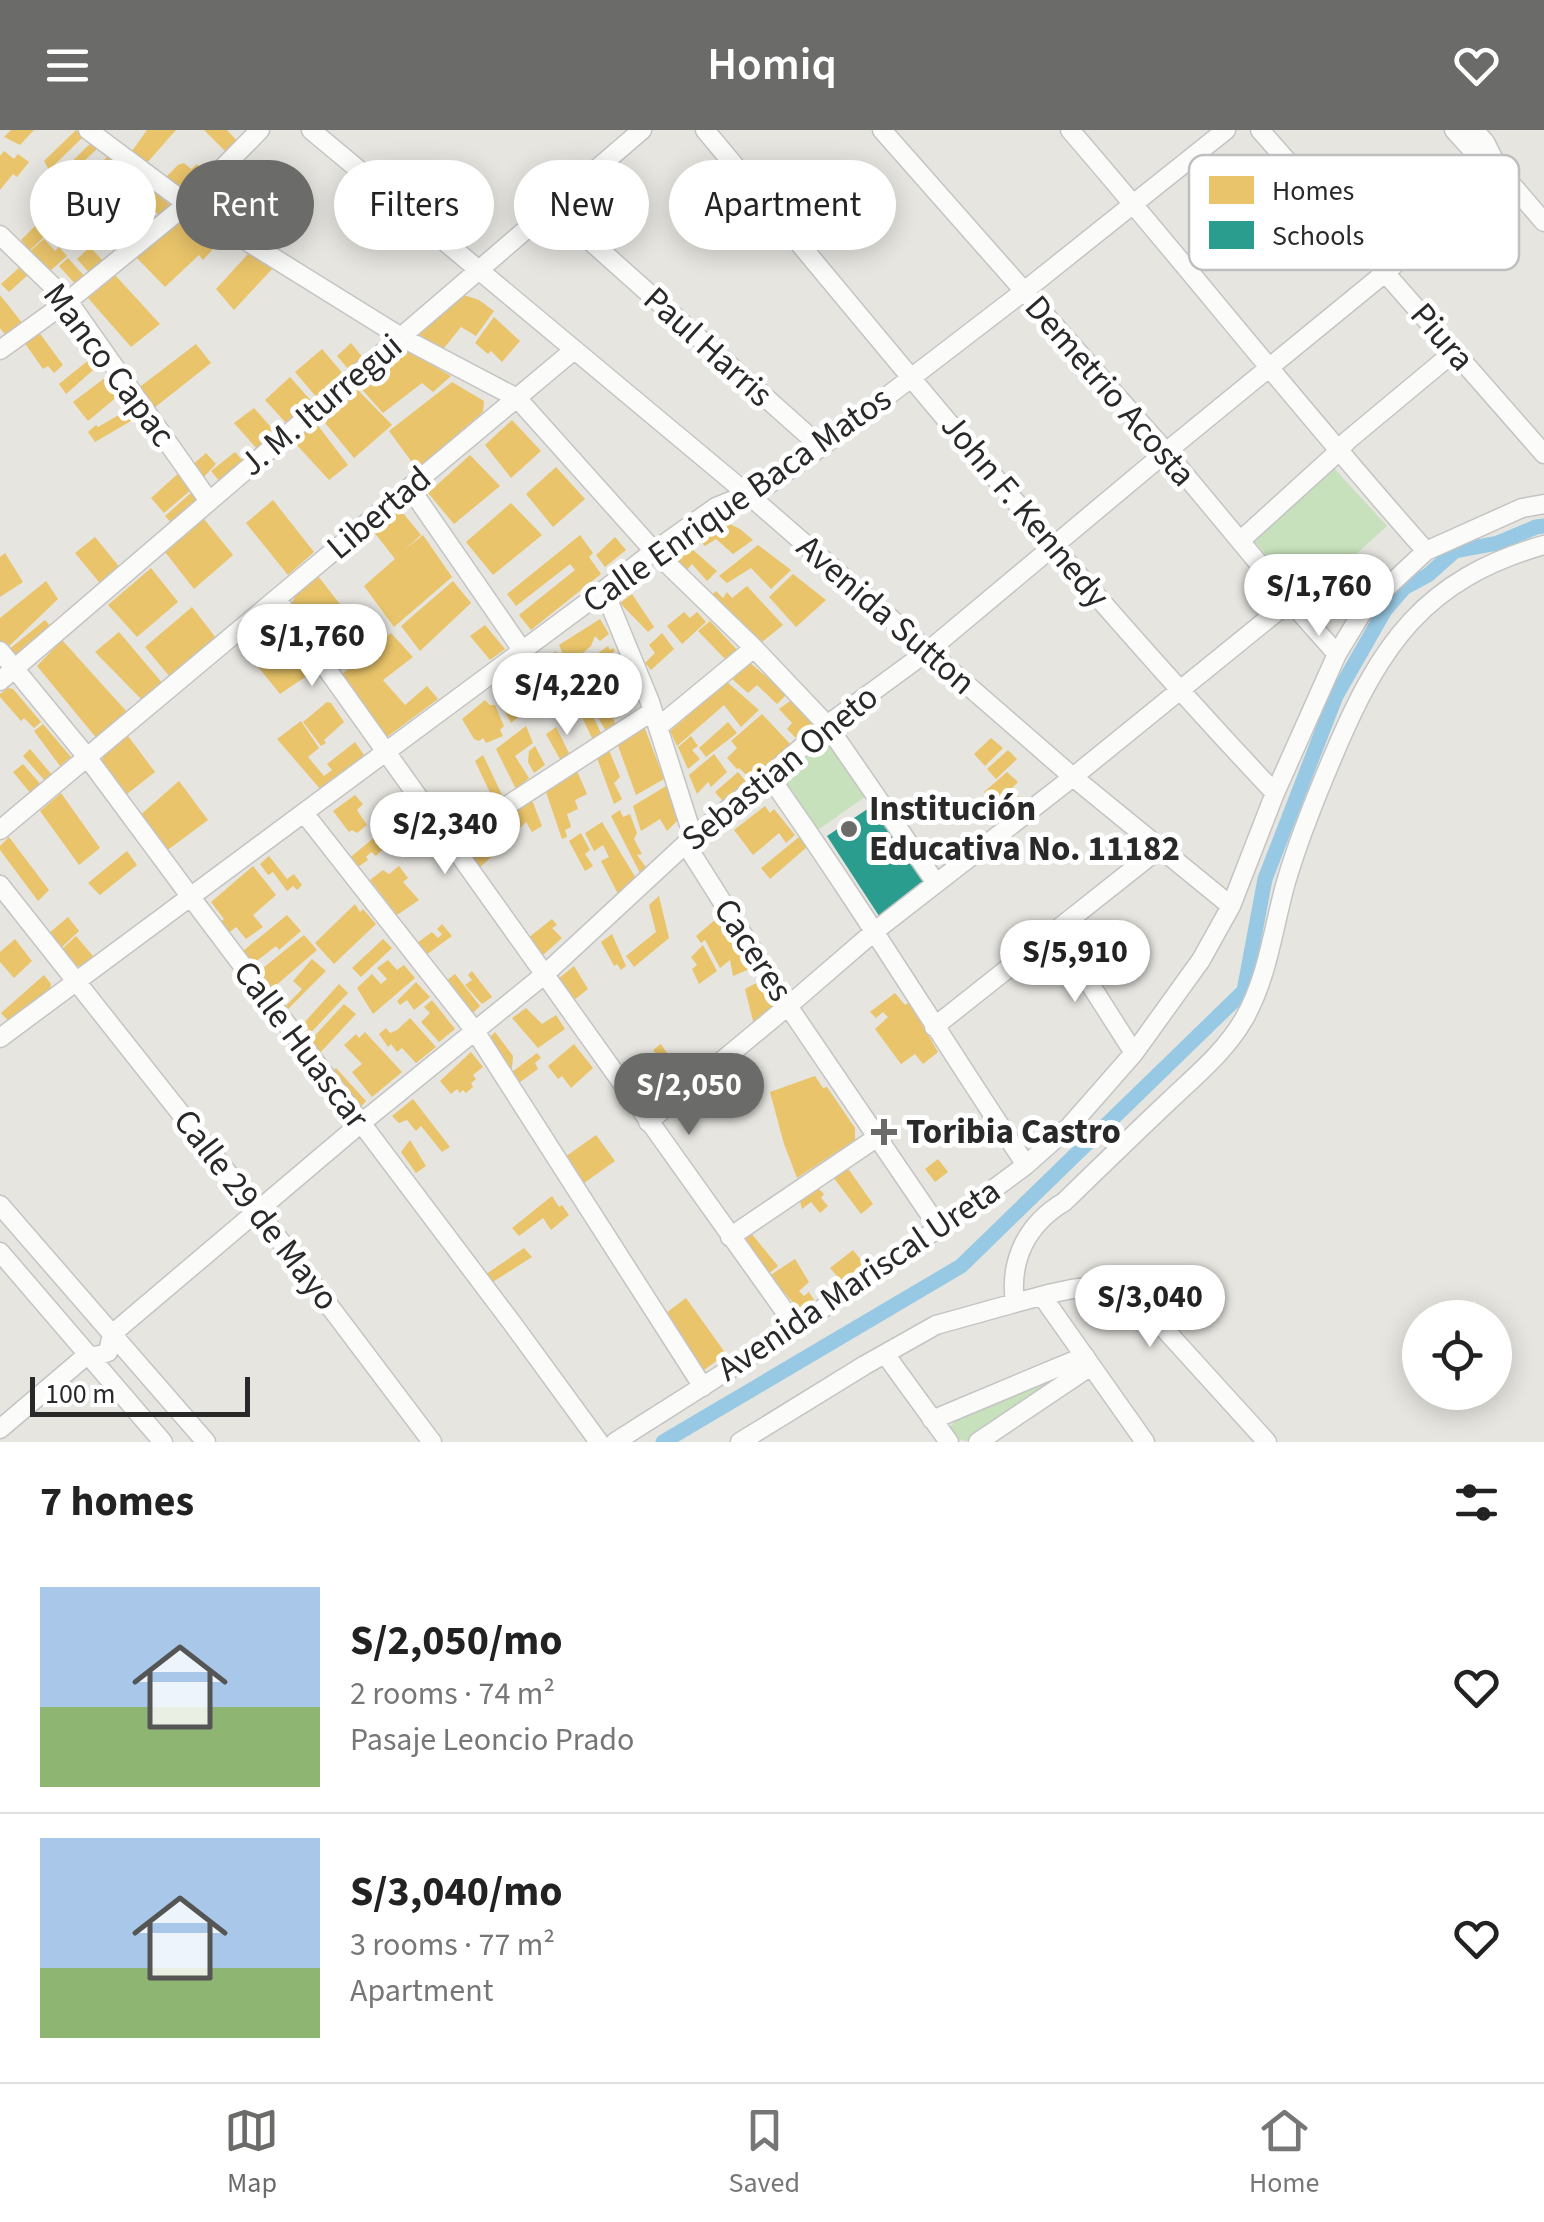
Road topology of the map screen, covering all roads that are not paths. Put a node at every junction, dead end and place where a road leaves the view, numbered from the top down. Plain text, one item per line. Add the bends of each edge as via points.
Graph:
1 (88, 130) edge
2 (260, 130) edge
3 (311, 130) edge
4 (642, 130) edge
5 (705, 130) edge
6 (882, 130) edge
7 (1070, 130) edge
8 (1226, 130) edge
9 (1260, 130) edge
10 (1454, 130) edge
11 (1474, 130) edge
12 (1194, 155) edge
13 (1282, 155) edge
14 (1478, 155) edge
15 (1492, 155) edge
16 (1189, 159) edge
17 (230, 160) edge
18 (606, 160) edge
19 (1519, 193) edge
20 (176, 196) edge
21 (1133, 203) junction
22 (176, 213) edge
23 (1544, 222) edge
24 (0, 236) edge
25 (514, 238) edge
26 (261, 250) edge
27 (600, 250) edge
28 (478, 270) junction
29 (1388, 270) edge
30 (1386, 272) junction
31 (1023, 292) junction
32 (68, 301) junction
33 (401, 337) junction
34 (0, 350) edge
35 (574, 350) junction
36 (1454, 352) junction
37 (1270, 367) junction
38 (912, 378) junction
39 (517, 398) junction
40 (820, 447) junction
41 (1166, 452) junction
42 (1338, 452) junction
43 (1544, 454) edge
44 (410, 488) junction
45 (751, 497) junction
46 (209, 500) junction
47 (1544, 504) edge
48 (1240, 541) junction
49 (1054, 545) junction
50 (1544, 545) edge
51 (654, 551) junction
52 (1426, 551) junction
53 (604, 590) junction
54 (277, 599) junction
55 (1290, 600) junction
56 (754, 648) junction
57 (522, 650) junction
58 (0, 651) edge
59 (928, 652) junction
60 (1338, 654) junction
61 (7, 675) edge
62 (1178, 690) junction
63 (656, 719) junction
64 (827, 725) junction
65 (386, 752) junction
66 (87, 757) junction
67 (770, 776) junction
68 (1073, 777) junction
69 (1275, 793) junction
70 (508, 805) dead end
71 (304, 813) junction
72 (0, 830) edge
73 (693, 837) junction
74 (1160, 848) junction
75 (936, 884) junction
76 (0, 886) edge
77 (190, 896) junction
78 (1231, 906) junction
79 (875, 931) junction
80 (1056, 931) junction
81 (544, 974) junction
82 (77, 980) junction
83 (788, 1006) junction
84 (934, 1027) junction
85 (476, 1031) junction
86 (0, 1038) edge
87 (1134, 1053) junction
88 (648, 1122) junction
89 (360, 1124) junction
90 (878, 1136) junction
91 (1026, 1166) junction
92 (0, 1205) edge
93 (257, 1210) junction
94 (939, 1228) junction
95 (730, 1237) junction
96 (0, 1252) edge
97 (1042, 1296) junction
98 (1014, 1303) junction
99 (796, 1328) junction
100 (112, 1334) junction
101 (86, 1354) junction
102 (885, 1354) junction
103 (1088, 1361) junction
104 (703, 1386) junction
105 (932, 1420) junction
106 (0, 1429) edge
107 (947, 1441) edge
108 (163, 1442) edge
109 (206, 1442) edge
110 (432, 1442) edge
111 (598, 1442) edge
112 (615, 1442) edge
113 (740, 1442) edge
114 (978, 1442) edge
115 (1146, 1442) edge
116 (1268, 1442) edge

1 - 20 street
2 - 17 street
3 - 28 street, Avenida Sutton
4 - 18 street, J. M. Iturregui
5 - 38 street, John F. Kennedy
6 - 31 street, Demetrio Acosta
7 - 21 street
8 - 12 street, Calle Enrique Baca Matos
9 - 13 street, Piura
10 - 14 street
11 - 15 street
16 - 21 street, Calle Enrique Baca Matos
19 - 23 street
21 - 31 street, Calle Enrique Baca Matos
21 - 37 street
22 - 32 street
24 - 32 street, Manco Capac
25 - 28 street, J. M. Iturregui
26 - 33 street
27 - 40 street, Paul Harris
28 - 33 street, J. M. Iturregui
28 - 35 street, Avenida Sutton
29 - 30 street, Sebastian Oneto
30 - 36 street, Piura
30 - 37 street, Sebastian Oneto
31 - 38 street, Calle Enrique Baca Matos
31 - 41 street, Demetrio Acosta
32 - 34 street
32 - 46 street, Manco Capac
33 - 39 street
33 - 46 street, J. M. Iturregui
35 - 39 street, Libertad
35 - 45 street, Avenida Sutton
36 - 42 street
36 - 43 street, Piura
37 - 41 street, Sebastian Oneto
37 - 42 street
38 - 40 street, Calle Enrique Baca Matos
38 - 49 street, John F. Kennedy
39 - 44 street, Libertad
39 - 51 street
40 - 45 street, Calle Enrique Baca Matos
41 - 48 street, Demetrio Acosta
41 - 49 street, Sebastian Oneto
42 - 48 street
42 - 52 street
44 - 54 street, Libertad
44 - 57 street
45 - 51 street, Calle Enrique Baca Matos via 716,507
45 - 59 street, Avenida Sutton
46 - 61 street, J. M. Iturregui
47 - 52 street, Avenida Mariscal Ureta
48 - 55 street, Demetrio Acosta
49 - 59 street, Sebastian Oneto
49 - 62 street, John F. Kennedy
50 - 98 street via 1465,578 1393,640 1314,802 1245,1016 1222,1051 1034,1227 1016,1262
51 - 53 street, Calle Enrique Baca Matos
51 - 56 street
52 - 60 street, Avenida Mariscal Ureta via 1370,603
53 - 57 street, Calle Enrique Baca Matos
53 - 63 street, Caceres
54 - 65 street
54 - 66 street, Libertad
55 - 60 street, Demetrio Acosta
55 - 62 street
56 - 63 street
56 - 64 street
57 - 65 street, Calle Enrique Baca Matos
58 - 61 street, Calle Huascar
59 - 64 street, Sebastian Oneto
59 - 68 street, Avenida Sutton
60 - 69 street, Avenida Mariscal Ureta
61 - 66 street, Calle Huascar
62 - 68 street
62 - 69 street, John F. Kennedy
63 - 70 street
63 - 73 street, Caceres
64 - 67 street, Sebastian Oneto
64 - 75 street
65 - 71 street, Calle Enrique Baca Matos
65 - 81 street
66 - 72 street, Libertad
66 - 77 street, Calle Huascar
67 - 73 street, Sebastian Oneto
67 - 79 street
68 - 74 street, Avenida Sutton
68 - 75 street
69 - 78 street, Avenida Mariscal Ureta
71 - 77 street, Calle Enrique Baca Matos
71 - 85 street
73 - 81 street, Sebastian Oneto
73 - 83 street, Caceres via 692,854
74 - 78 street, Avenida Sutton
74 - 80 street
75 - 79 street
76 - 82 street, Calle 29 de Mayo
77 - 82 street, Calle Enrique Baca Matos
77 - 89 street, Calle Huascar
78 - 87 street, Avenida Mariscal Ureta
79 - 83 street
79 - 84 street
80 - 84 street
80 - 87 street
81 - 85 street, Sebastian Oneto
81 - 88 street
82 - 86 street, Calle Enrique Baca Matos
82 - 93 street, Calle 29 de Mayo
83 - 88 street
83 - 90 street, Caceres
84 - 91 street
85 - 89 street, Sebastian Oneto
85 - 104 street
87 - 91 street, Avenida Mariscal Ureta
88 - 95 street
89 - 93 street, Sebastian Oneto
89 - 111 street, Calle Huascar
90 - 94 street, Caceres
90 - 95 street
91 - 94 street, Avenida Mariscal Ureta
92 - 100 street
93 - 100 street, Sebastian Oneto
93 - 110 street, Calle 29 de Mayo
94 - 99 street, Avenida Mariscal Ureta
95 - 99 street
96 - 101 street
97 - 98 street
97 - 103 street
97 - 116 street via 1100,1286 1130,1295
98 - 102 street via 936,1325
99 - 104 street, Avenida Mariscal Ureta
100 - 101 street, Sebastian Oneto via 100,1329 87,1336
100 - 109 street
101 - 106 street, Sebastian Oneto
101 - 108 street
102 - 105 street
102 - 113 street
103 - 105 street
103 - 114 street
103 - 115 street
104 - 112 street, Avenida Mariscal Ureta
105 - 107 street

